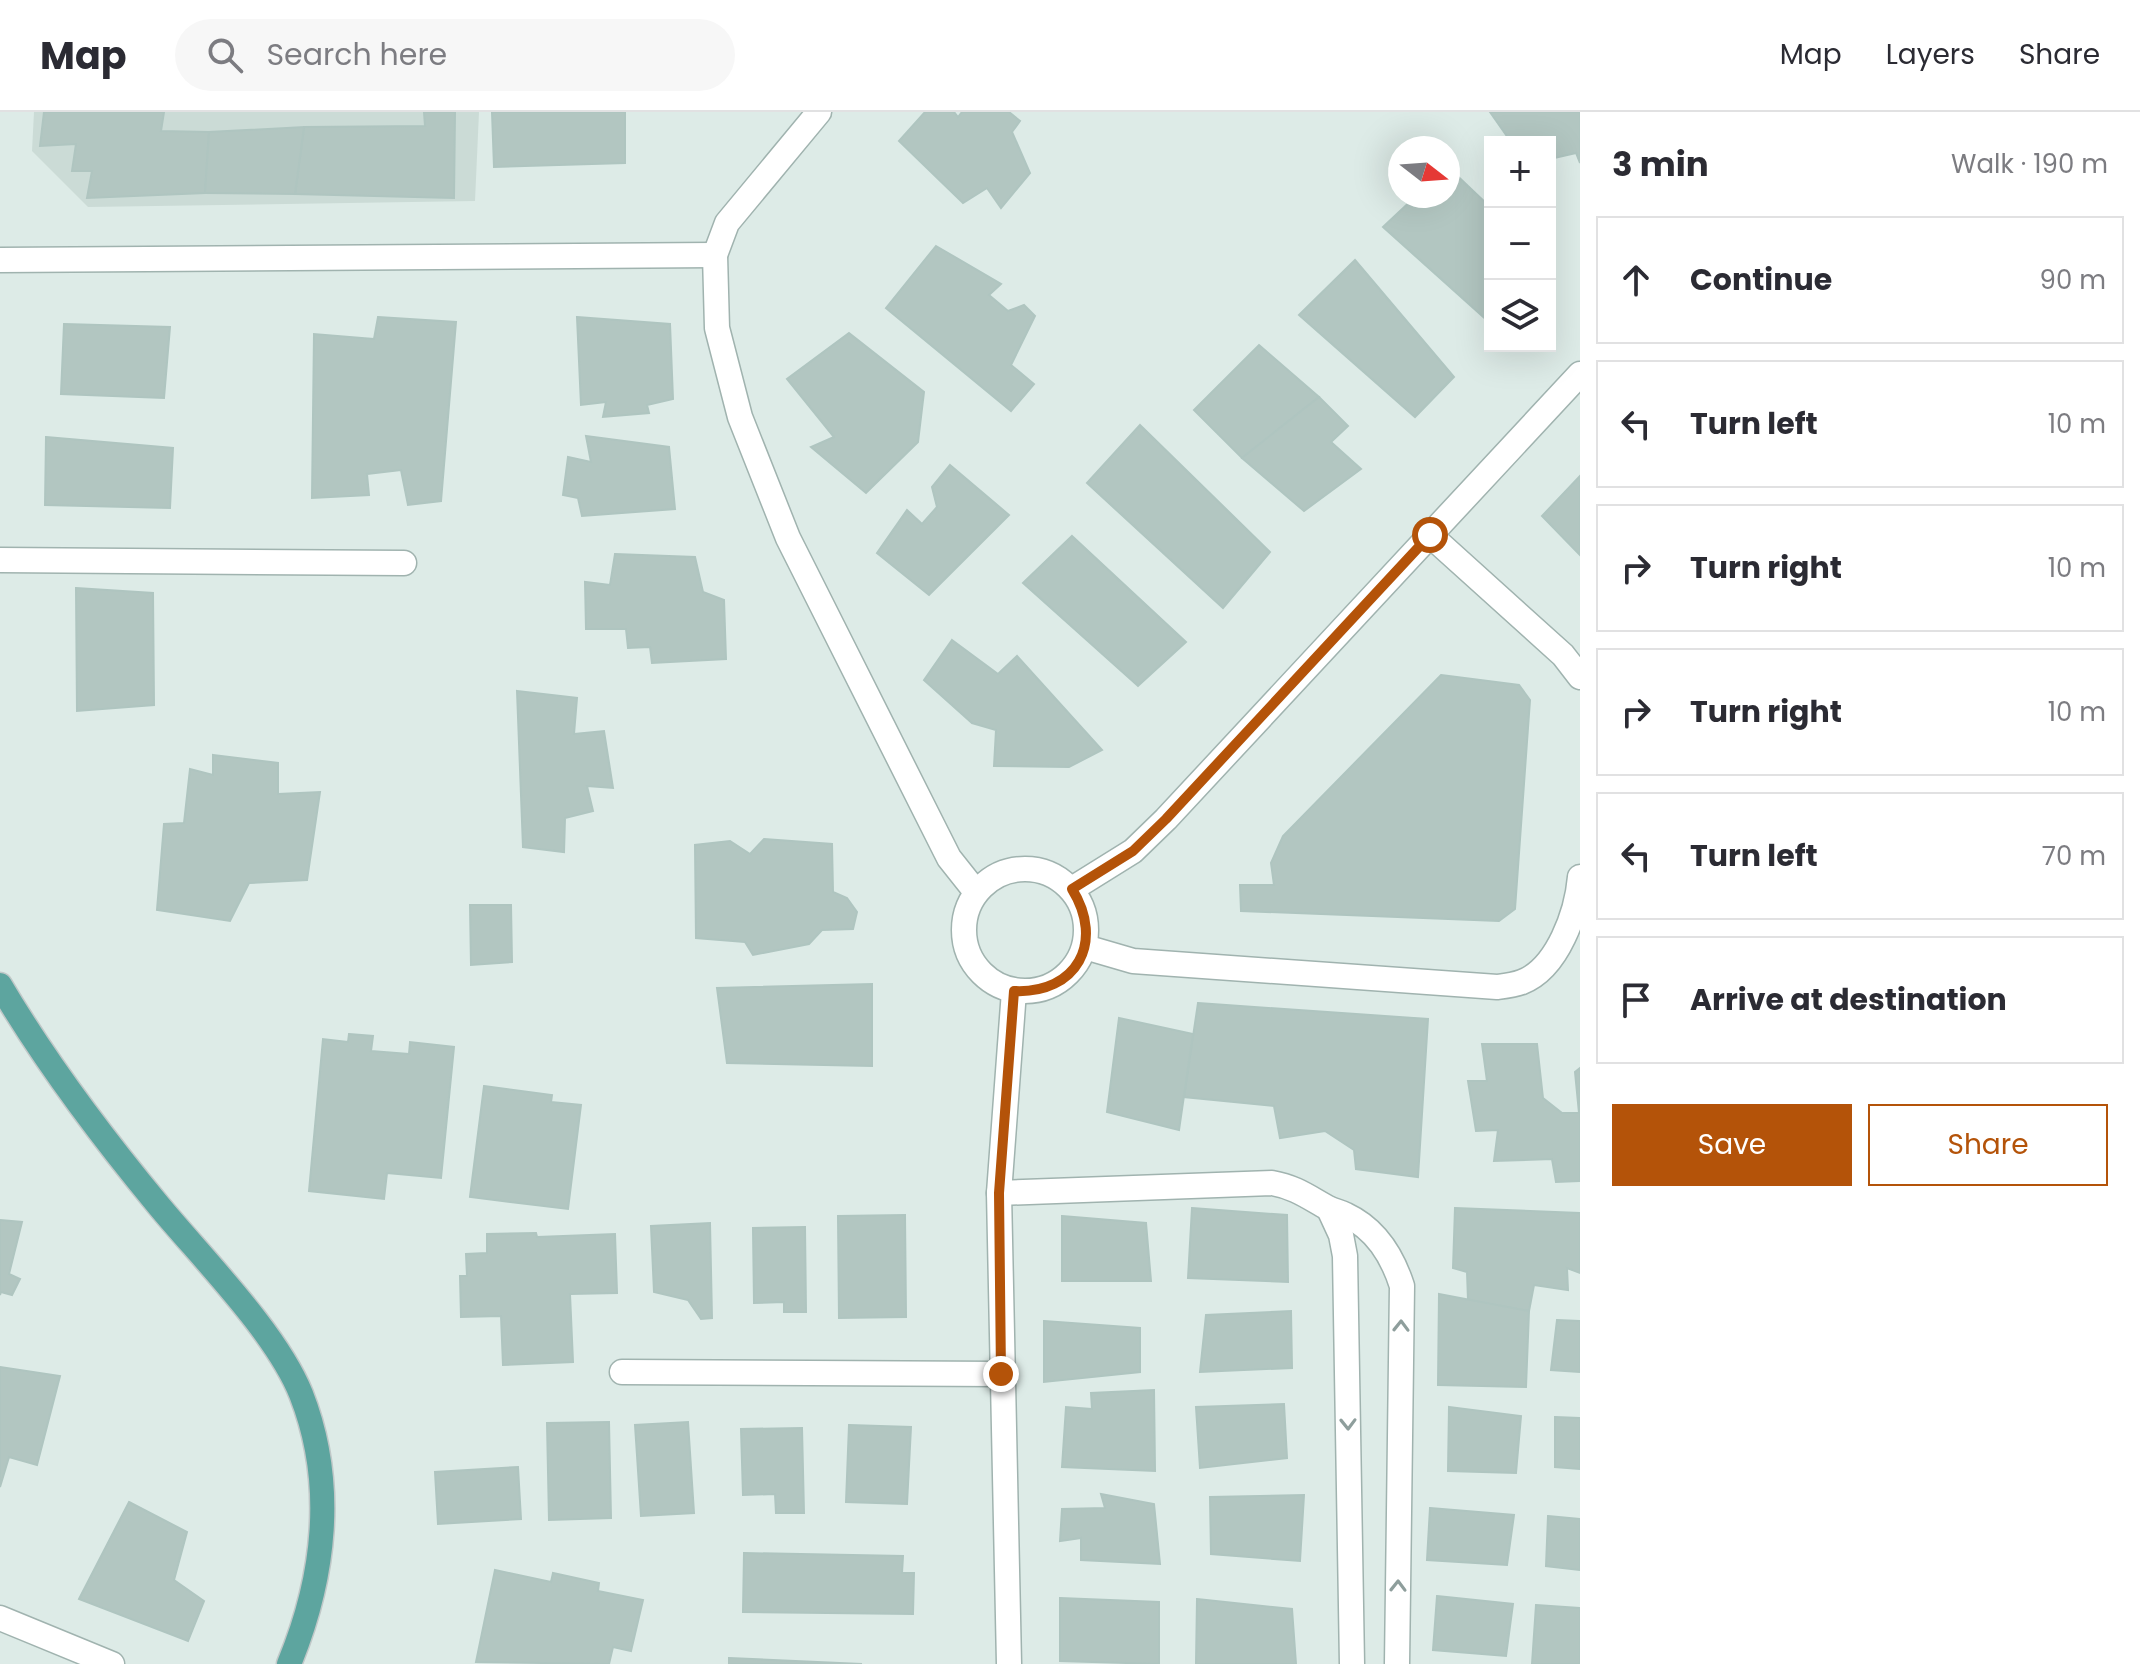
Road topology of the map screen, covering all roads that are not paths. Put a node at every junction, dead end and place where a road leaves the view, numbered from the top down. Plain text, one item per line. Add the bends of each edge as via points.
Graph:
1 (819, 112) edge
2 (715, 255) junction
3 (0, 260) edge
4 (1580, 374) edge
5 (1430, 535) junction
6 (0, 560) edge
7 (404, 563) dead end
8 (1580, 677) edge
9 (1580, 877) edge
10 (1072, 889) junction
11 (976, 892) junction
12 (1085, 947) junction
13 (0, 985) edge
14 (1014, 991) junction
15 (999, 1193) junction
16 (1329, 1209) junction
17 (622, 1372) dead end
18 (1001, 1374) junction
19 (0, 1618) edge
20 (112, 1664) edge
21 (289, 1664) edge
22 (1009, 1664) edge
23 (1352, 1664) edge
24 (1397, 1664) edge

1 - 2 street via 745,197 727,223
2 - 3 street
2 - 11 street via 723,361 783,526 949,858
4 - 5 street
5 - 8 street via 1563,655
5 - 10 street via 1166,819 1133,851
6 - 7 street
9 - 12 street via 1571,923 1556,952 1524,982 1497,987 1133,961
10 - 11 street via 1058,877 1023,868 1006,871
10 - 12 street via 1085,916
11 - 14 street via 966,911 967,953 994,984
12 - 14 street via 1078,964 1050,987
13 - 21 main road via 98,1129 261,1327 300,1392 321,1467 324,1540 303,1630
14 - 15 street
15 - 16 street via 1272,1183 1311,1195
15 - 18 street
16 -> 23 street via 1345,1256
24 -> 16 street via 1402,1286 1394,1261 1369,1230
17 - 18 street
18 - 22 street
19 - 20 street

